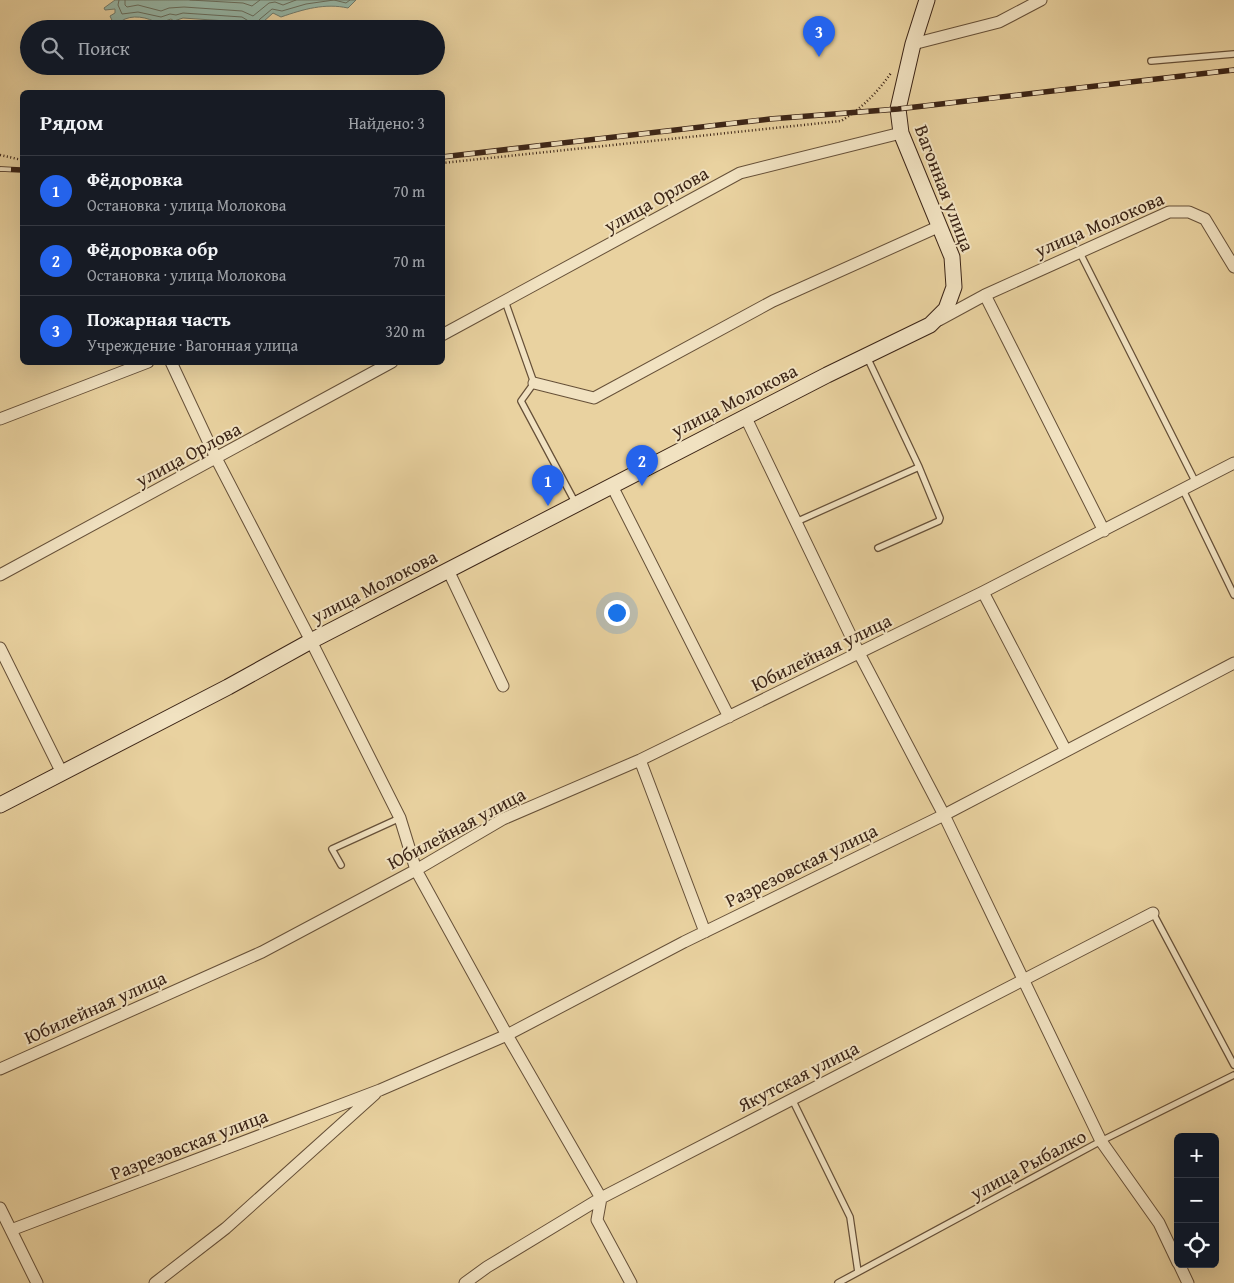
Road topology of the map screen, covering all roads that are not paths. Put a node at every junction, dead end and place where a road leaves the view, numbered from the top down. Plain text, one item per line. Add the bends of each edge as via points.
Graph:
1 (927, 0) edge
2 (1041, 0) edge
3 (913, 44) junction
4 (1234, 54) edge
5 (1151, 61) dead end
6 (900, 133) junction
7 (940, 226) junction
8 (1080, 253) junction
9 (1234, 267) edge
10 (985, 295) junction
11 (505, 301) junction
12 (930, 326) junction
13 (445, 333) edge
14 (866, 355) junction
15 (140, 365) edge
16 (172, 365) edge
17 (386, 365) edge
18 (534, 383) junction
19 (746, 418) junction
20 (0, 420) edge
21 (216, 458) junction
22 (1234, 463) edge
23 (919, 467) junction
24 (1196, 483) junction
25 (612, 486) junction
26 (1183, 490) junction
27 (576, 504) junction
28 (796, 522) junction
29 (1104, 530) junction
30 (878, 548) dead end
31 (448, 570) junction
32 (0, 575) edge
33 (983, 592) junction
34 (1234, 595) edge
35 (311, 641) junction
36 (0, 648) edge
37 (859, 653) junction
38 (1234, 663) edge
39 (503, 686) dead end
40 (729, 717) junction
41 (1066, 751) junction
42 (640, 760) junction
43 (62, 773) junction
44 (0, 806) edge
45 (944, 815) junction
46 (400, 818) junction
47 (341, 865) dead end
48 (416, 870) junction
49 (1153, 913) joint
50 (705, 932) junction
51 (1022, 980) junction
52 (506, 1035) junction
53 (1234, 1065) edge
54 (0, 1069) edge
55 (1234, 1076) edge
56 (380, 1090) junction
57 (792, 1100) junction
58 (1101, 1141) junction
59 (601, 1198) junction
60 (0, 1208) edge
61 (11, 1230) junction
62 (1174, 1254) edge
63 (1180, 1268) edge
64 (858, 1272) junction
65 (37, 1283) edge
66 (155, 1283) edge
67 (466, 1283) edge
68 (631, 1283) edge
69 (838, 1283) edge
70 (1188, 1283) edge

1 - 3 street, Вагонная улица
2 - 3 street via 999,22
3 - 6 street, Вагонная улица via 898,109
4 - 5 lane
6 - 7 street, Вагонная улица
6 - 11 street, улица Орлова via 740,173
7 - 12 street, Вагонная улица via 952,257 954,287 946,309
7 - 18 street via 773,301 594,398
8 - 9 street, улица Молокова via 1169,212 1189,212 1205,219
8 - 10 street, улица Молокова
8 - 24 lane
10 - 12 street, улица Молокова
10 - 29 street
11 - 13 street, улица Орлова
11 - 18 lane
12 - 14 street, улица Молокова
14 - 19 street, улица Молокова
14 - 23 lane
15 - 20 street
16 - 21 street
17 - 21 street, улица Орлова
18 - 27 lane via 521,401
19 - 25 street, улица Молокова
19 - 28 street
21 - 32 street, улица Орлова
21 - 35 street
22 - 24 street, Юбилейная улица
23 - 28 lane
23 - 30 lane via 939,521
24 - 26 street, Юбилейная улица
25 - 27 street, улица Молокова
25 - 40 street
26 - 29 street, Юбилейная улица
26 - 34 lane
27 - 31 street, улица Молокова
28 - 37 street
29 - 33 street, Юбилейная улица
31 - 35 street, улица Молокова
31 - 39 street
33 - 37 street, Юбилейная улица
33 - 41 street
35 - 43 street, улица Молокова
35 - 46 street
36 - 43 street
37 - 40 street, Юбилейная улица
37 - 45 street
38 - 41 street, Разрезовская улица
40 - 42 street, Юбилейная улица
41 - 45 street, Разрезовская улица
42 - 48 street, Юбилейная улица via 502,819
42 - 50 street
43 - 44 street, улица Молокова
45 - 50 street, Разрезовская улица
45 - 51 street
46 - 47 lane via 332,848
46 - 48 street
48 - 52 street
48 - 54 street, Юбилейная улица via 262,952
49 - 51 street, Якутская улица
49 - 53 lane
50 - 52 street, Разрезовская улица
51 - 57 street, Якутская улица
51 - 58 street
52 - 56 street, Разрезовская улица
52 - 59 street
55 - 58 lane, улица Рыбалко
56 - 61 street, Разрезовская улица
56 - 66 street, Разрезовская улица via 226,1228
57 - 59 street, Якутская улица
57 - 64 lane via 850,1217
58 - 62 street via 1159,1222
58 - 64 lane, улица Рыбалко
59 - 67 street, Якутская улица
59 - 68 street via 597,1220
60 - 61 street
61 - 65 street
63 - 70 street
64 - 69 lane, улица Рыбалко

